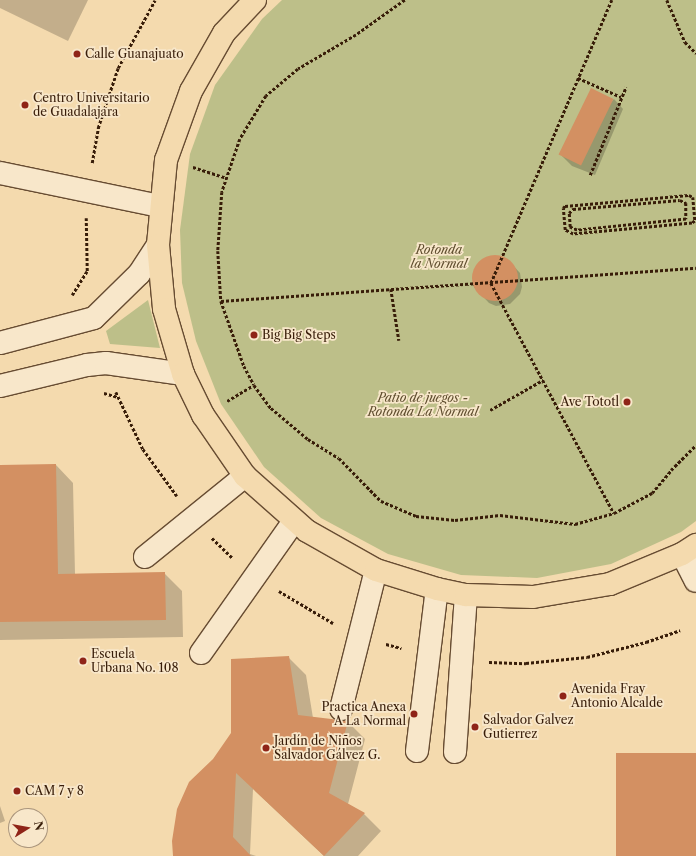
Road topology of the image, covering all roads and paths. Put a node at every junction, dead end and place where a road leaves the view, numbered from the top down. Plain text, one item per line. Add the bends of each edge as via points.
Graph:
1 (155, 0) edge
2 (255, 0) edge
3 (404, 0) edge
4 (612, 0) edge
5 (668, 0) edge
6 (696, 53) edge
7 (578, 78) junction
8 (626, 87) dead end
9 (621, 97) junction
10 (193, 167) dead end
11 (0, 173) edge
12 (590, 175) dead end
13 (227, 178) junction
14 (88, 191) junction
15 (684, 196) joint
16 (680, 200) joint
17 (160, 206) junction
18 (158, 245) junction
19 (696, 268) edge
20 (87, 271) dead end
21 (491, 282) junction
22 (391, 289) junction
23 (221, 301) junction
24 (399, 340) dead end
25 (0, 343) edge
26 (183, 374) junction
27 (543, 380) junction
28 (254, 385) junction
29 (0, 386) edge
30 (221, 404) dead end
31 (490, 410) dead end
32 (696, 445) edge
33 (245, 476) junction
34 (614, 513) junction
35 (294, 521) junction
36 (689, 550) edge
37 (145, 557) dead end
38 (376, 570) junction
39 (696, 582) edge
40 (437, 590) junction
41 (466, 595) junction
42 (680, 630) dead end
43 (201, 653) dead end
44 (461, 660) junction
45 (341, 709) dead end
46 (417, 751) dead end
47 (455, 752) dead end

1 - 14 path via 118,68 98,128
2 - 17 main road via 224,33 191,91 166,160
3 - 13 path via 356,35 298,69 266,96 240,139
4 - 7 path
5 - 6 path via 685,42
7 - 9 path
7 - 21 path
8 - 9 path
9 - 12 path
10 - 13 path
11 - 14 street
13 - 23 path via 222,192 218,251
14 - 17 street
14 - 20 path
15 - 15 path via 565,206 565,230 573,234 695,221 692,197
16 - 16 path via 572,209 569,212 570,227 576,230 686,219 686,204
17 - 18 main road
18 - 25 street via 139,274 94,318
18 - 26 main road via 164,309
19 - 21 path
21 - 22 path
21 - 27 path
22 - 23 path
22 - 24 path
23 - 28 path via 244,366
26 - 29 street via 106,363 87,364
26 - 33 main road via 202,415
27 - 31 path
27 - 34 path
28 - 30 path
28 - 34 path via 271,408 308,439 339,458 381,501 416,516 455,520 500,515 575,524
32 - 34 path via 652,493
33 - 35 main road
33 - 37 street
35 - 38 main road via 307,532
35 - 43 street
36 - 39 street
36 - 41 main road via 610,584 532,597
38 - 40 main road
38 - 45 street
40 - 41 main road
40 - 46 street
41 - 44 street
42 - 44 path via 646,642 587,657 526,663
44 - 47 street

